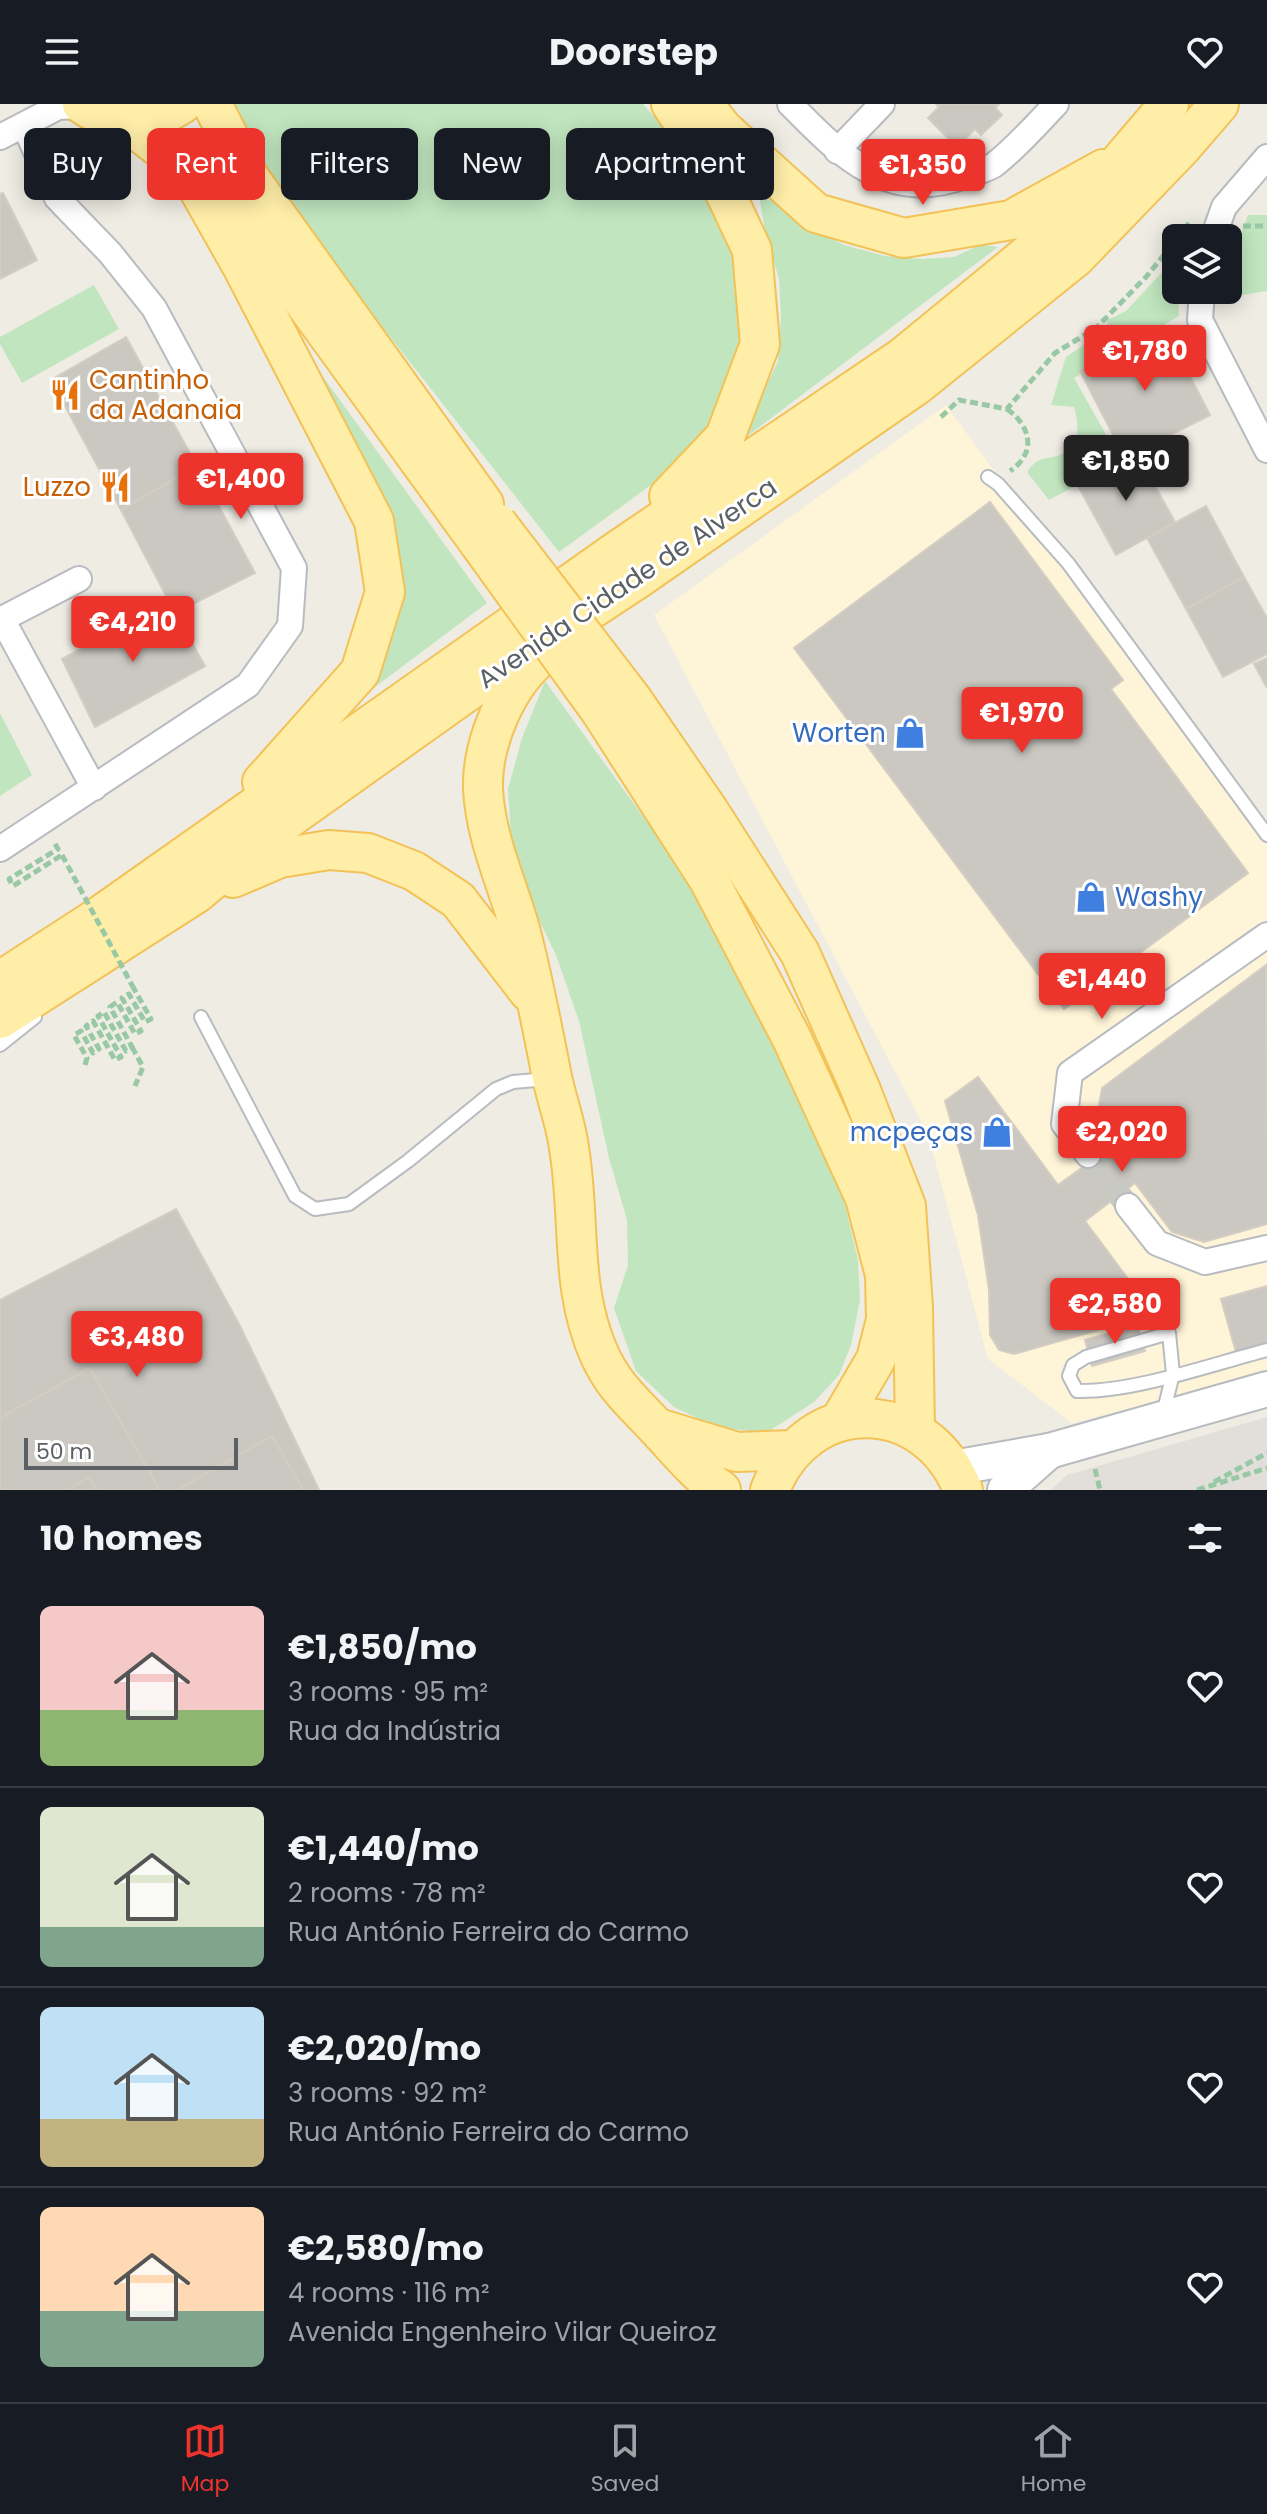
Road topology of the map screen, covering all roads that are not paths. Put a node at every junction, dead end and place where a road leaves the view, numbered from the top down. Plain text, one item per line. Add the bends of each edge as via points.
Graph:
1 (182, 104) edge
2 (212, 104) edge
3 (671, 104) edge
4 (703, 104) edge
5 (790, 104) edge
6 (882, 104) edge
7 (1056, 104) edge
8 (1169, 104) edge
9 (1219, 104) edge
10 (83, 105) edge
11 (125, 121) junction
12 (24, 125) junction
13 (0, 137) edge
14 (147, 138) edge
15 (837, 151) junction
16 (1267, 157) edge
17 (1119, 159) junction
18 (205, 200) edge
19 (220, 200) edge
20 (1218, 224) edge
21 (1201, 304) edge
22 (1267, 450) edge
23 (988, 477) road end
24 (488, 533) junction
25 (628, 564) junction
26 (79, 579) dead end
27 (616, 706) junction
28 (94, 788) junction
29 (220, 829) junction
30 (1267, 835) edge
31 (0, 849) edge
32 (197, 893) junction
33 (1267, 935) edge
34 (123, 942) junction
35 (0, 981) edge
36 (62, 996) dead end
37 (50, 1006) dead end
38 (540, 1008) junction
39 (201, 1017) dead end
40 (0, 1019) edge
41 (0, 1045) edge
42 (552, 1079) junction
43 (1088, 1155) tunnel mouth
44 (1128, 1206) tunnel mouth
45 (1267, 1248) edge
46 (1267, 1350) edge
47 (1173, 1374) junction
48 (1267, 1389) edge
49 (841, 1419) junction
50 (1161, 1419) junction
51 (658, 1428) junction
52 (915, 1431) junction
53 (793, 1450) junction
54 (1049, 1451) junction
55 (958, 1479) edge
56 (721, 1490) edge
57 (770, 1490) edge
58 (1005, 1490) edge

1 - 11 main road via 148,120
2 - 24 main road via 249,177
3 - 25 main road via 712,165 752,250 760,344 725,437
4 - 17 main road via 723,129 816,213 904,238 1011,220
5 - 15 street
6 - 15 street
7 - 15 street via 992,166 944,184 890,182
8 - 17 main road, Avenida Cidade de Alverca
9 - 25 main road, Avenida Cidade de Alverca via 1075,258 917,385
10 - 11 main road
10 - 12 street via 58,107
11 - 14 main road
12 - 13 street
12 - 28 street via 57,198 154,308 294,568 290,626 248,685
16 - 20 street via 1224,207
17 - 25 main road, Avenida Cidade de Alverca via 1071,219 903,357
18 - 29 main road via 374,521 385,592 360,672
19 - 24 main road
21 - 22 street via 1200,320
23 - 30 lane via 1068,563
24 - 27 main road, bridge
25 - 29 main road, Avenida Cidade de Alverca
25 - 32 main road, Avenida Cidade de Alverca via 481,682 292,816
25 - 38 main road via 536,660 510,694 489,742 483,788 490,834
26 - 28 street via 2,619
27 - 49 main road via 792,1039 865,1198 885,1275 886,1320 876,1359
27 - 52 main road via 709,811 800,953 860,1088 906,1206
28 - 31 street
29 - 35 main road, Avenida Cidade de Alverca
32 - 34 main road, Avenida Cidade de Alverca
32 - 38 main road via 280,858 329,850 368,853 414,871 458,900
33 - 43 street via 1070,1073 1064,1124
34 - 36 lane
34 - 40 main road, Avenida Cidade de Alverca
37 - 41 lane
38 - 42 main road
39 - 42 lane via 295,1196 315,1209 349,1204 496,1089
42 - 51 main road via 569,1147 585,1316 601,1358 624,1396
44 - 45 street via 1157,1243 1205,1262
46 - 47 lane
47 - 47 lane via 1169,1333 1086,1357 1073,1365 1069,1376 1077,1391 1106,1391
47 - 50 lane
48 - 50 main road
49 - 52 main road via 877,1419
49 - 53 main road
50 - 54 main road
51 - 53 main road via 737,1452
51 - 56 main road
52 - 55 main road via 937,1447
53 - 57 main road
54 - 55 main road
54 - 58 main road

